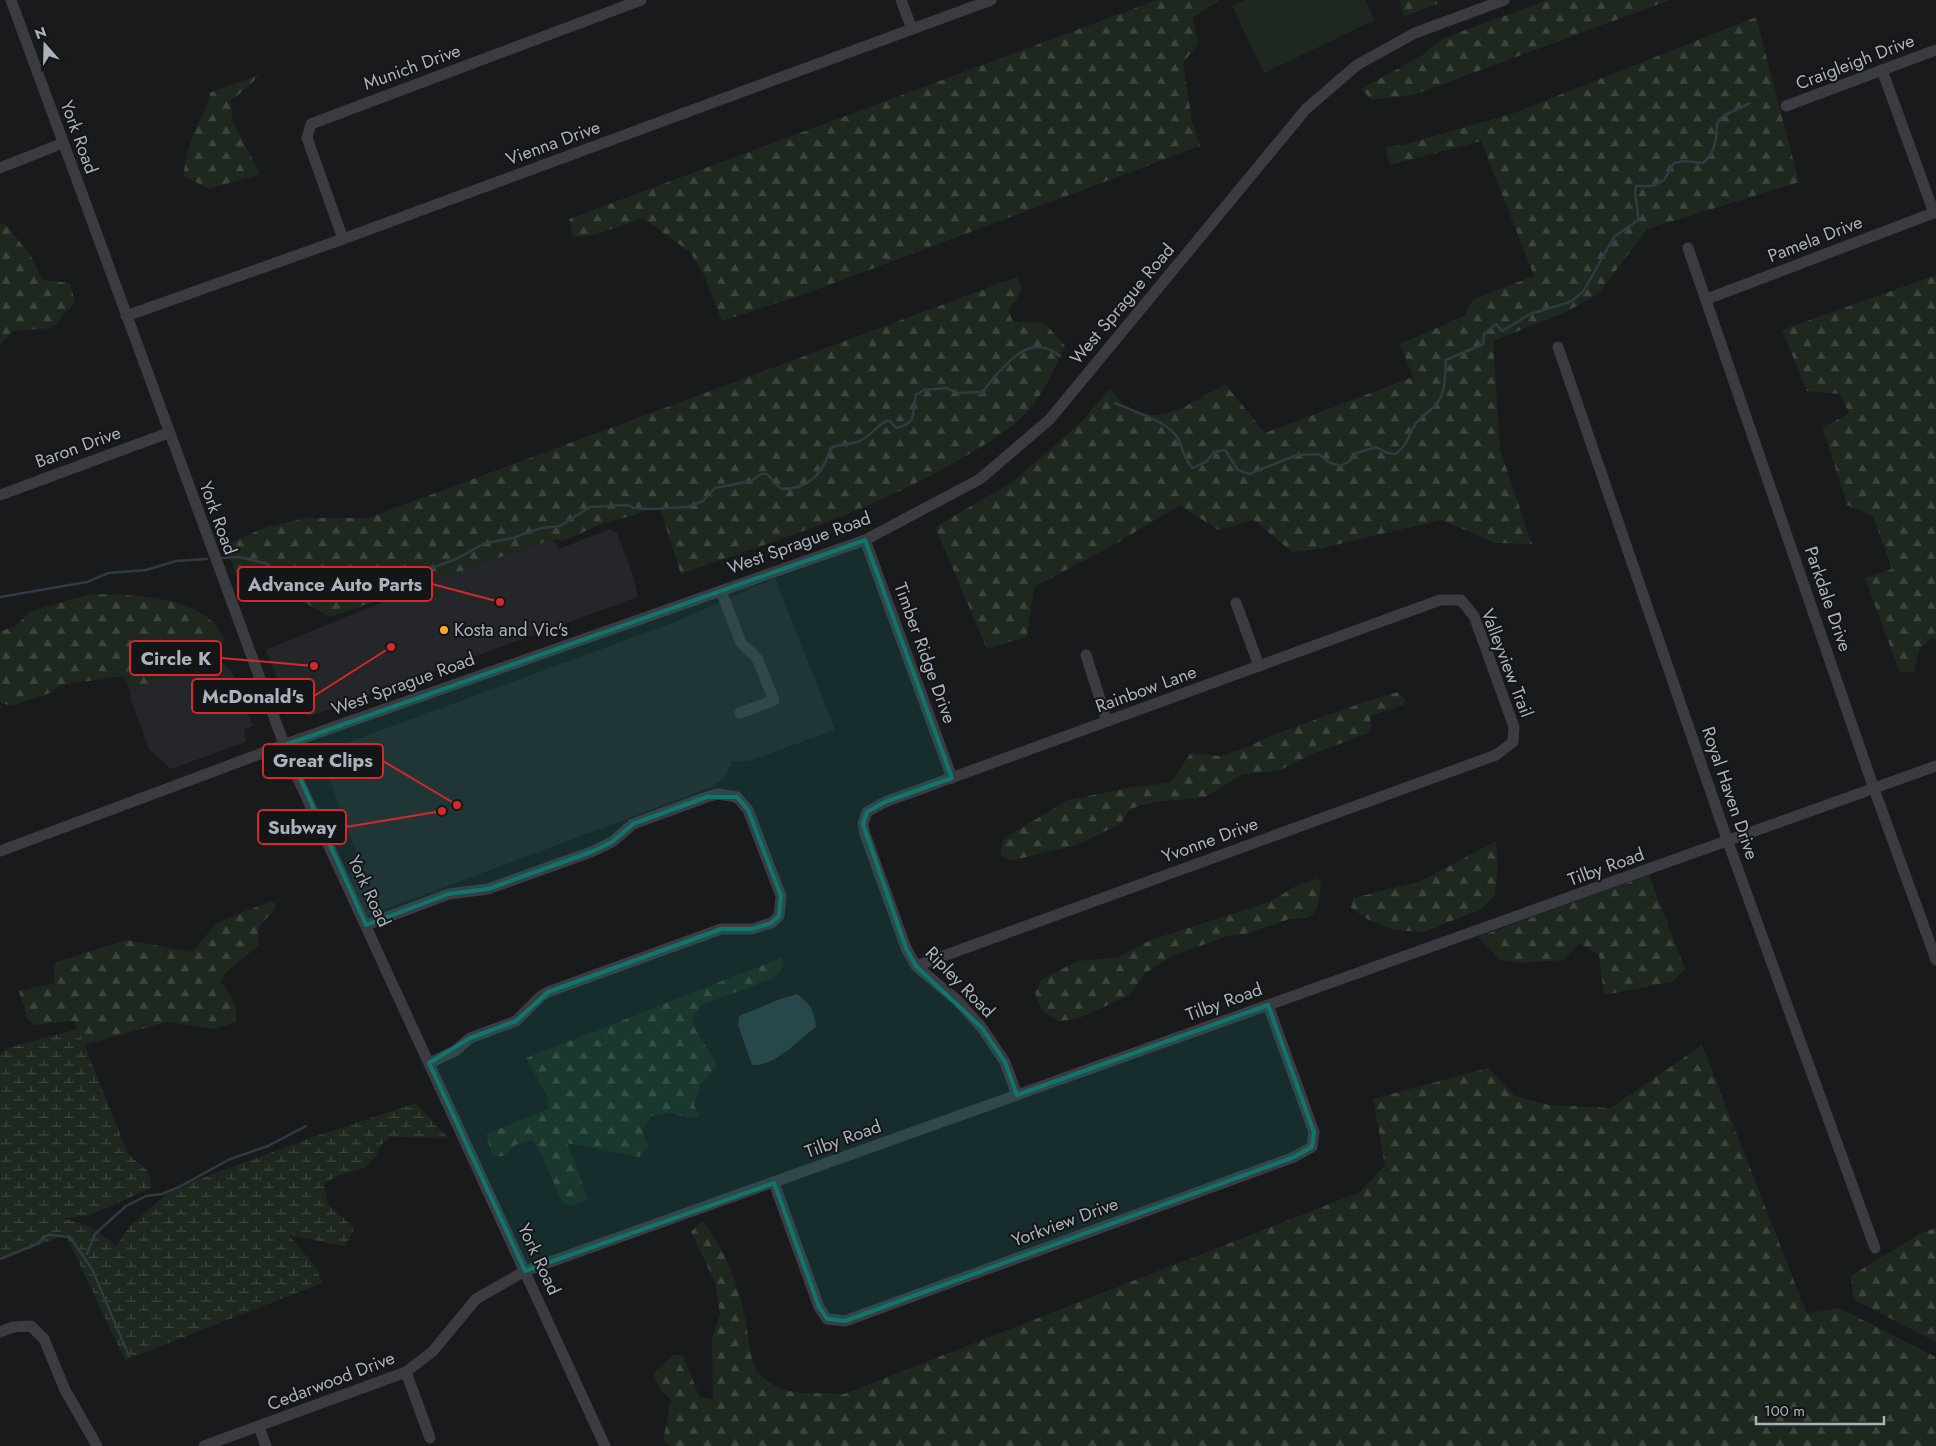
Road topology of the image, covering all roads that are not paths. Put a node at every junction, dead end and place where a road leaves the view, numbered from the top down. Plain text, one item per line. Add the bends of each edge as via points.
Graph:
1 (11, 0) edge
2 (641, 0) edge
3 (901, 0) edge
4 (991, 0) edge
5 (1504, 0) edge
6 (912, 30) junction
7 (1936, 50) edge
8 (1882, 70) junction
9 (1786, 106) dead end
10 (63, 143) junction
11 (0, 168) edge
12 (1935, 212) edge
13 (343, 240) junction
14 (1688, 248) dead end
15 (1707, 299) junction
16 (126, 316) junction
17 (1558, 347) dead end
18 (168, 433) junction
19 (0, 494) edge
20 (865, 540) junction
21 (721, 590) junction
22 (1461, 600) joint
23 (1236, 603) dead end
24 (1086, 655) dead end
25 (1259, 666) junction
26 (740, 713) dead end
27 (1107, 721) junction
28 (1513, 742) joint
29 (285, 745) junction
30 (1936, 766) edge
31 (952, 778) junction
32 (1874, 789) junction
33 (865, 834) joint
34 (1728, 842) junction
35 (0, 851) edge
36 (366, 926) junction
37 (1936, 960) edge
38 (916, 966) junction
39 (1268, 1005) junction
40 (429, 1063) junction
41 (1017, 1095) junction
42 (774, 1184) junction
43 (1875, 1248) dead end
44 (525, 1271) junction
45 (0, 1332) edge
46 (406, 1372) junction
47 (259, 1427) junction
48 (430, 1438) dead end
49 (97, 1446) edge
50 (204, 1446) edge
51 (266, 1446) edge
52 (605, 1446) edge

1 - 10 street, York Road
2 - 13 street, Munich Drive via 311,124 306,138
3 - 6 street
4 - 6 street, Vienna Drive
5 - 20 street, West Sprague Road via 1415,33 1358,65 1306,109 1050,419 980,479
6 - 13 street, Vienna Drive
7 - 8 street, Craigleigh Drive
8 - 9 street, Craigleigh Drive
8 - 12 street
10 - 11 street
10 - 16 street, York Road
12 - 15 street, Pamela Drive
13 - 16 street, Vienna Drive
14 - 15 street, Parkdale Drive
15 - 32 street, Parkdale Drive
16 - 18 street, York Road
17 - 34 street, Royal Haven Drive
18 - 19 street, Baron Drive
18 - 29 street, York Road
20 - 21 street, West Sprague Road
20 - 31 street, Timber Ridge Drive
21 - 26 street via 741,643 758,658 774,700
21 - 29 street, West Sprague Road
22 - 25 street, Rainbow Lane via 1440,600
22 - 28 street, Valleyview Trail via 1474,616 1514,727
23 - 25 street
24 - 27 street
25 - 27 street, Rainbow Lane
27 - 31 street, Rainbow Lane
28 - 38 street, Yvonne Drive via 1496,755
29 - 35 street, West Sprague Road
29 - 36 street, York Road
30 - 32 street, Tilby Road
31 - 33 street, Rainbow Lane via 885,802 867,812 863,824
32 - 34 street, Tilby Road
32 - 37 street, Parkdale Drive
33 - 38 street, Ripley Road via 906,948
34 - 39 street, Tilby Road
34 - 43 street, Royal Haven Drive
36 - 40 street, York Road
36 - 40 street via 449,894 488,889 591,852 612,842 634,824 707,797 728,794 737,797 748,810 781,896 779,916 771,923 752,929 721,929 548,992 516,1021 470,1038 455,1051
38 - 41 street, Ripley Road via 958,1001 982,1028 1005,1062
39 - 41 street, Tilby Road
39 - 42 street, Yorkview Drive via 1314,1132 1312,1147 1294,1157 845,1321 826,1319 819,1307
40 - 44 street, York Road
41 - 42 street, Tilby Road
42 - 44 street, Tilby Road
44 - 46 street, Cedarwood Drive via 476,1299 433,1351
44 - 52 street, York Road
45 - 49 street via 31,1326 44,1339 64,1390
46 - 47 street, Cedarwood Drive
46 - 48 street
47 - 50 street, Cedarwood Drive
47 - 51 street

